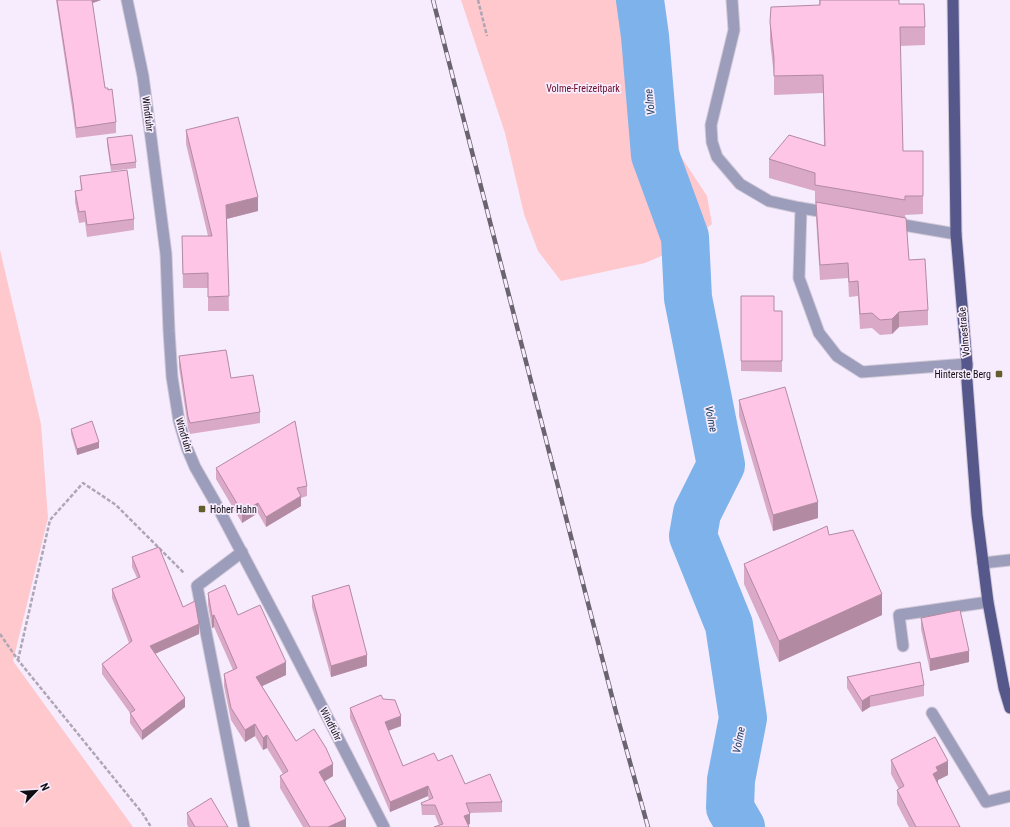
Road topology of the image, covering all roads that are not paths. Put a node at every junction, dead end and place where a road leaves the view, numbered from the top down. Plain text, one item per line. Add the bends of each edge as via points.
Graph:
1 (127, 0) edge
2 (732, 0) edge
3 (953, 0) edge
4 (801, 208) junction
5 (840, 215) edge
6 (879, 221) edge
7 (956, 234) junction
8 (967, 364) junction
9 (242, 552) junction
10 (1010, 560) edge
11 (983, 563) junction
12 (988, 602) junction
13 (903, 646) dead end
14 (1010, 708) edge
15 (932, 713) dead end
16 (1010, 796) edge
17 (244, 827) edge
18 (384, 827) edge

1 - 9 street, Windfuhr via 143,76 166,254 172,378 179,421 195,467
2 - 4 street via 734,30 711,125 712,142 717,157 740,184 769,201
3 - 7 main road, Volmestraße
4 - 5 street
4 - 8 street via 799,278 819,333 837,356 862,372
6 - 7 street
7 - 8 main road, Volmestraße
8 - 11 main road, Volmestraße via 977,515
9 - 17 street via 197,586
9 - 18 street, Windfuhr
10 - 11 street
11 - 12 main road, Volmestraße
12 - 13 street via 899,615
12 - 14 main road, Volmestraße
15 - 16 street via 986,802

